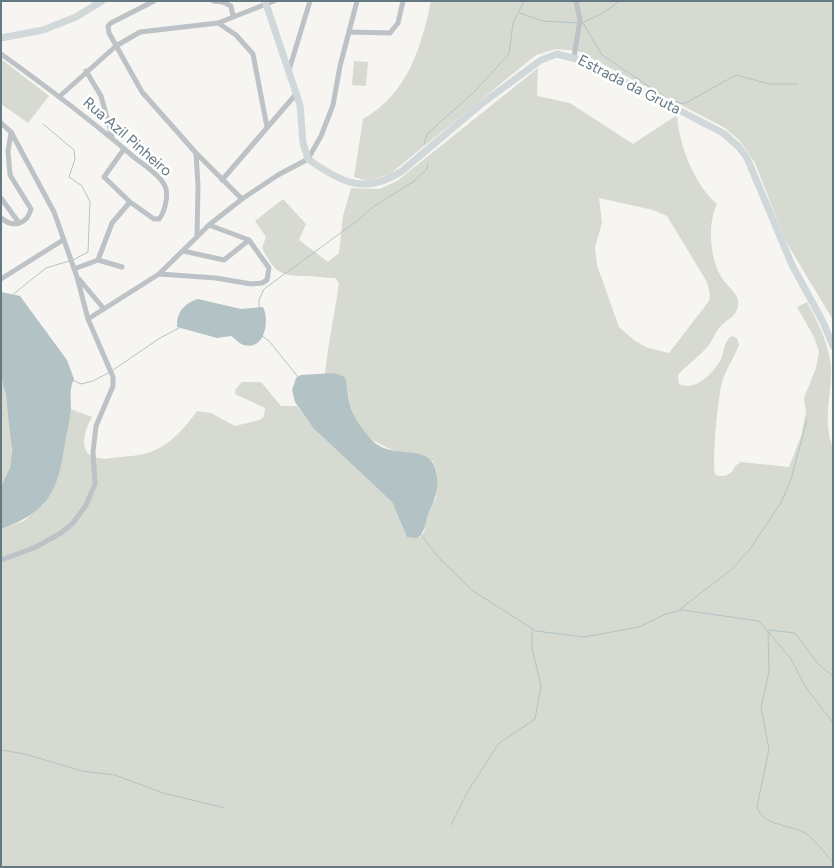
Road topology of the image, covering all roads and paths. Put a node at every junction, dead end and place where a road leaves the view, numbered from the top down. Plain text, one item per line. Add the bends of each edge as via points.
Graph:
1 (102, 1) edge
2 (154, 1) edge
3 (213, 1) edge
4 (310, 1) edge
5 (357, 1) edge
6 (403, 1) edge
7 (576, 1) edge
8 (268, 2) edge
9 (233, 16) junction
10 (218, 23) junction
11 (349, 32) junction
12 (1, 38) edge
13 (116, 46) junction
14 (1, 54) edge
15 (574, 57) junction
16 (291, 68) junction
17 (86, 71) junction
18 (297, 92) junction
19 (60, 96) junction
20 (1, 123) edge
21 (267, 127) junction
22 (11, 132) junction
23 (112, 137) junction
24 (124, 148) junction
25 (196, 153) junction
26 (308, 160) junction
27 (222, 180) junction
28 (1, 198) edge
29 (242, 199) junction
30 (130, 202) junction
31 (1, 218) edge
32 (19, 223) junction
33 (209, 225) junction
34 (197, 236) junction
35 (63, 240) junction
36 (249, 240) junction
37 (183, 250) junction
38 (98, 260) junction
39 (122, 267) dead end
40 (74, 270) junction
41 (159, 274) junction
42 (78, 278) junction
43 (1, 279) edge
44 (104, 309) junction
45 (88, 319) junction
46 (833, 346) edge
47 (1, 560) edge

1 - 12 main road via 76,17 43,30
2 - 13 street via 111,22 108,29
3 - 9 street via 231,6
4 - 16 street
5 - 11 street
6 - 11 street via 398,23 390,33
7 - 15 street via 580,20
8 - 9 street, Rua Azil Pinheiro
8 - 16 main road
9 - 10 street, Rua Azil Pinheiro
10 - 13 street, Rua Azil Pinheiro via 140,32
10 - 21 street via 236,34 253,54
11 - 26 street via 330,114
13 - 17 street, Rua Azil Pinheiro
13 - 25 street via 142,92
14 - 19 street, Rua Azil Pinheiro
15 - 26 main road, Estrada da Gruta via 557,54 541,60 480,105 402,171 381,184 355,184
15 - 46 main road, Estrada da Gruta via 723,133 740,147 756,177 792,265
16 - 18 main road
17 - 19 street, Rua Azil Pinheiro
17 - 23 street via 101,96
18 - 21 street
18 - 26 main road
19 - 23 street, Rua Azil Pinheiro
20 - 22 street
21 - 27 street
22 - 32 street via 8,142 10,175 31,209
22 - 35 street via 54,212
23 - 24 street, Rua Azil Pinheiro
24 - 30 street via 104,177
24 - 30 street, Rua Azil Pinheiro via 161,180 167,192 162,214 157,220
25 - 27 street
25 - 34 street
26 - 29 street
27 - 29 street
28 - 32 street
29 - 33 street
30 - 38 street via 112,224
31 - 32 street via 10,225
33 - 34 street
33 - 36 street
34 - 37 street
35 - 40 street
35 - 43 street
36 - 37 street via 228,258
36 - 41 street via 268,268 267,280 262,283
37 - 41 street
38 - 39 street
38 - 40 street
40 - 42 street
41 - 44 street
42 - 44 street
42 - 45 street
44 - 45 street
45 - 47 street via 114,382 96,426 93,452 95,484 86,505 61,533 36,547

